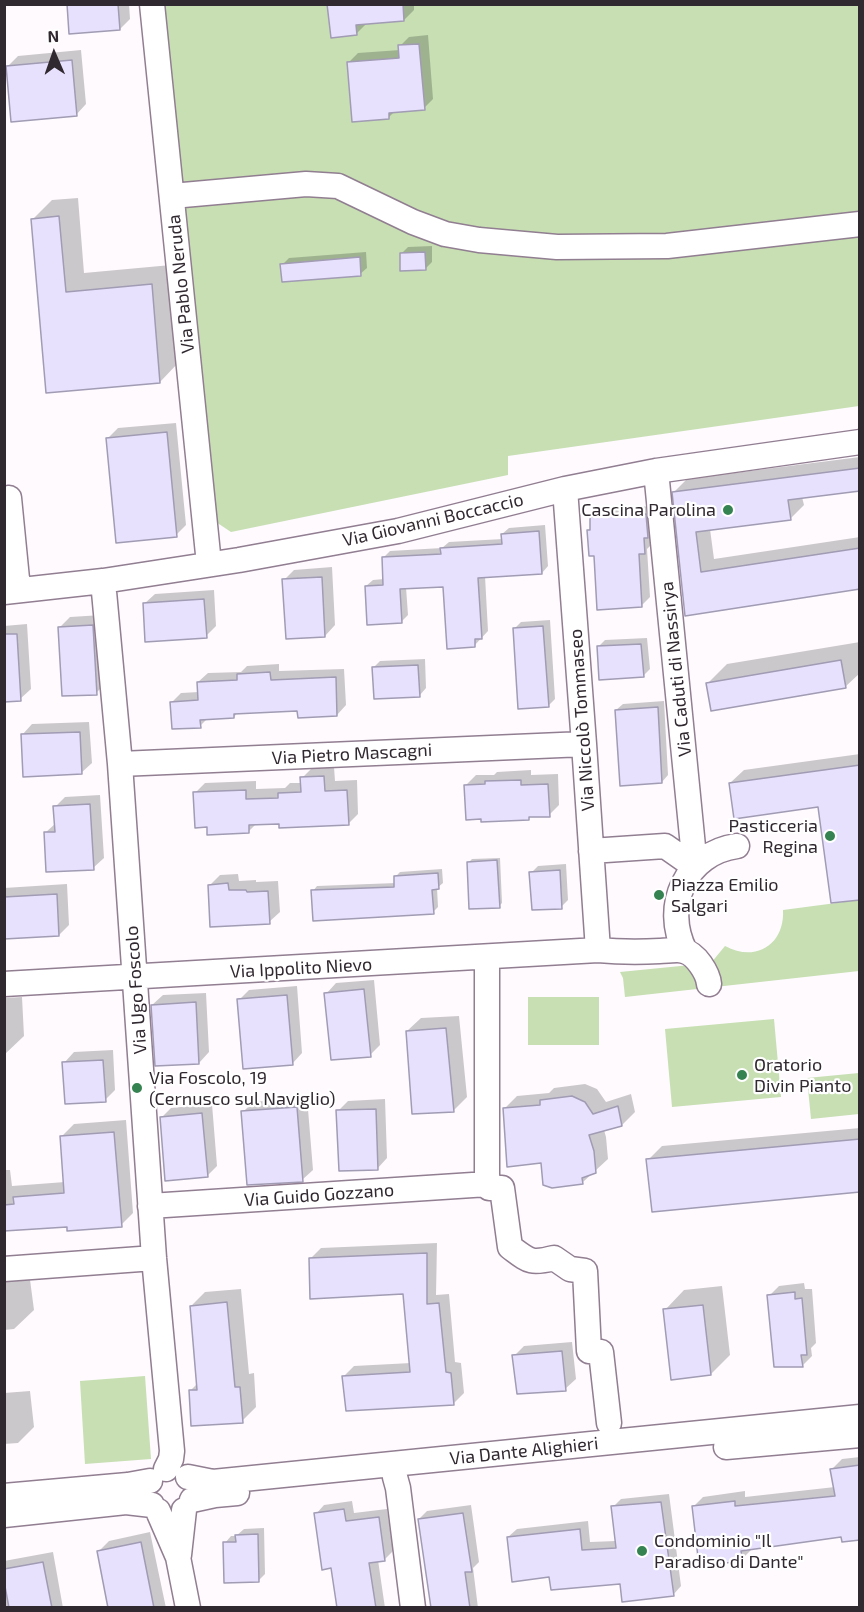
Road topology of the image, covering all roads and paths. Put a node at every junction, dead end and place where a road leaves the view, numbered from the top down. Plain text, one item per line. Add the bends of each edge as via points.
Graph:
1 (152, 4) edge
2 (172, 196) junction
3 (860, 225) edge
4 (860, 442) edge
5 (657, 471) junction
6 (565, 489) junction
7 (9, 498) dead end
8 (209, 564) junction
9 (103, 581) junction
10 (13, 591) edge
11 (584, 744) junction
12 (120, 764) junction
13 (737, 846) dead end
14 (591, 851) junction
15 (695, 867) junction
16 (598, 950) junction
17 (685, 951) junction
18 (487, 957) junction
19 (135, 977) junction
20 (4, 984) edge
21 (709, 984) dead end
22 (488, 1184) junction
23 (150, 1206) junction
24 (154, 1258) junction
25 (4, 1269) edge
26 (860, 1417) edge
27 (609, 1423) dead end
28 (860, 1435) edge
29 (396, 1477) junction
30 (176, 1487) junction
31 (4, 1497) edge
32 (155, 1508) junction
33 (4, 1515) edge
34 (178, 1557) junction
35 (188, 1608) edge
36 (413, 1608) edge

1 - 2 street, Via Pablo Neruda
2 - 3 street via 306,184 338,186 445,234 556,247 674,245
2 - 8 street, Via Pablo Neruda
4 - 5 street, Via Giovanni Boccaccio
5 - 6 street, Via Giovanni Boccaccio
5 - 15 street, Via Caduti di Nassirya
6 - 8 street, Via Giovanni Boccaccio via 398,531
6 - 11 street, Via Niccolò Tommaseo
7 - 10 street via 17,579
8 - 9 street, Via Giovanni Boccaccio
9 - 10 street, Via Giovanni Boccaccio
9 - 12 street, Via Ugo Foscolo
11 - 12 street, Via Pietro Mascagni
11 - 14 street, Via Niccolò Tommaseo
12 - 19 street, Via Ugo Foscolo
13 - 15 street via 717,851
14 - 15 street via 664,846
14 - 16 street, Via Niccolò Tommaseo
15 - 17 street via 686,878 676,908 676,927
16 - 17 street
16 - 18 street, Via Ippolito Nievo
17 - 21 street via 705,971
18 - 19 street, Via Ippolito Nievo
18 - 22 street
19 - 20 street, Via Ippolito Nievo
19 - 23 street, Via Ugo Foscolo
22 - 23 street, Via Guido Gozzano
22 - 27 street via 489,1188 502,1188 510,1248 530,1262 554,1258 570,1269 585,1270 589,1351 601,1352
23 - 24 street, Via Ugo Foscolo
24 - 25 street
24 - 30 street, Via Ugo Foscolo
26 - 30 street, Via Dante Alighieri
28 - 29 street, Via Dante Alighieri
29 - 30 street, Via Dante Alighieri via 214,1495
29 - 36 street
30 - 31 street, Via Dante Alighieri via 128,1485
30 - 32 street via 181,1512 165,1514
30 - 34 street, Via Ugo Foscolo
32 - 33 street via 126,1502
32 - 34 street, Via Ugo Foscolo
34 - 35 street, Via Ugo Foscolo

